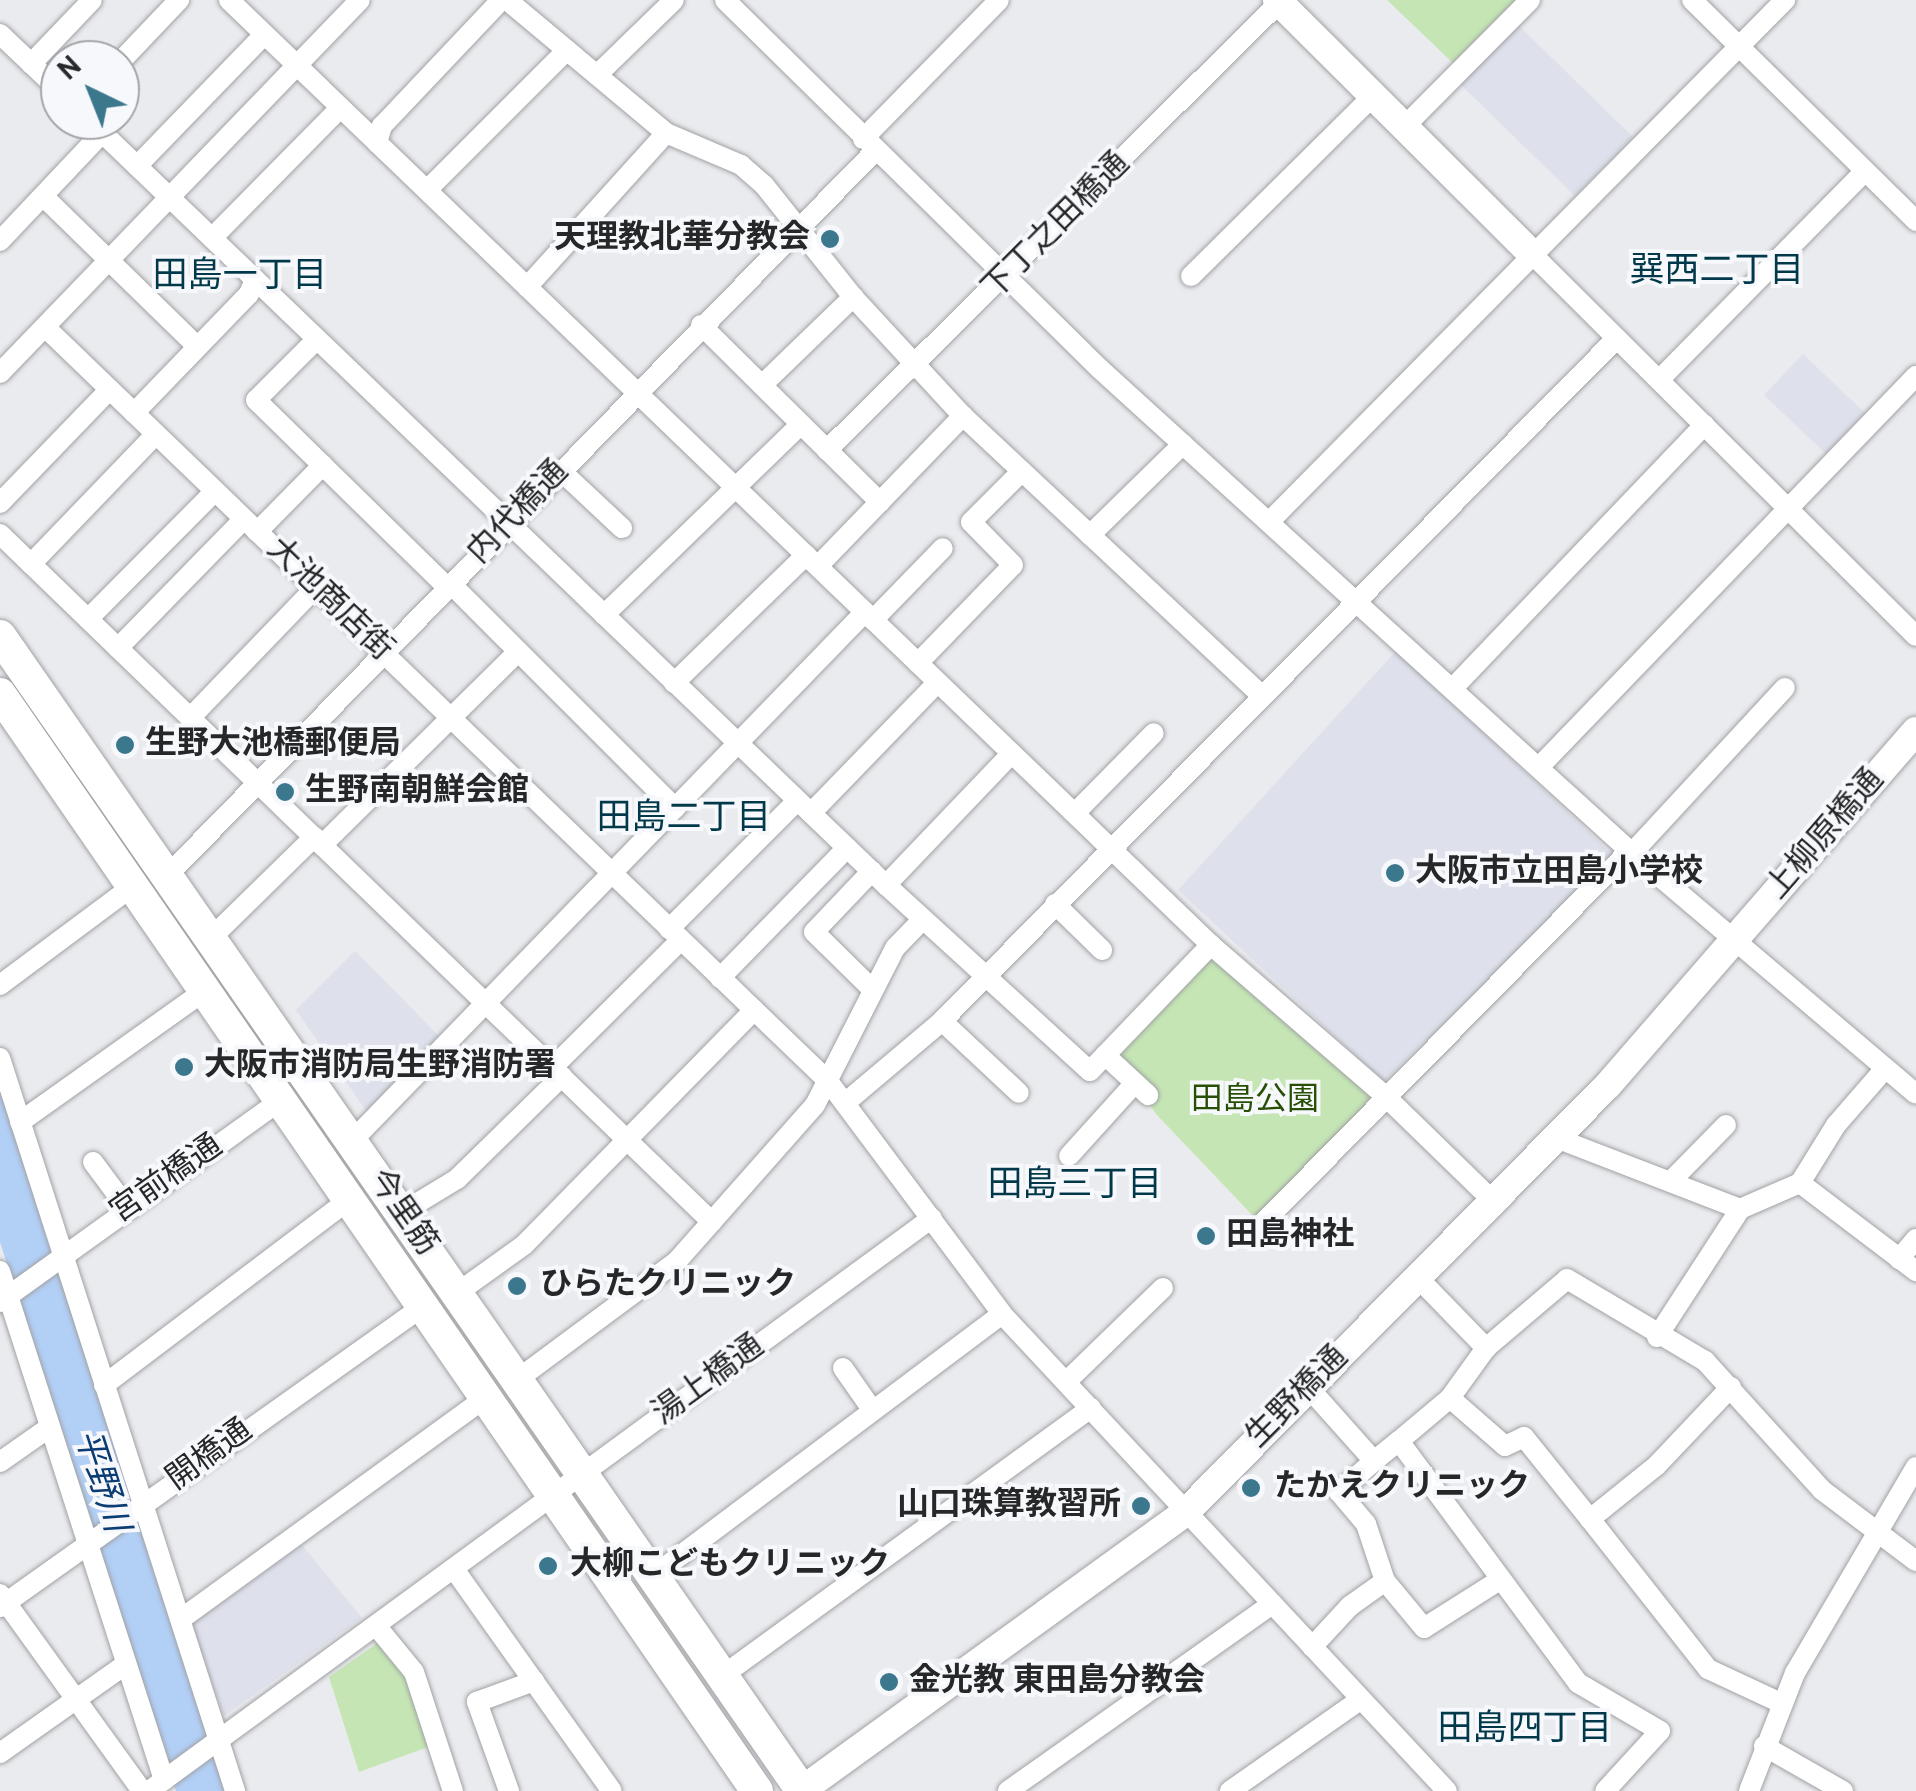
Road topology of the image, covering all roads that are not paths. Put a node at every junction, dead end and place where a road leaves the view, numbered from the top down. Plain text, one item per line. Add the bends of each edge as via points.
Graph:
1 (92, 0) edge
2 (179, 0) edge
3 (228, 0) edge
4 (360, 0) edge
5 (504, 0) edge
6 (674, 0) edge
7 (725, 0) edge
8 (999, 0) edge
9 (1530, 0) edge
10 (1692, 0) edge
11 (1785, 0) edge
12 (1279, 1) edge
13 (0, 34) edge
14 (264, 34) junction
15 (140, 41) edge
16 (1739, 46) junction
17 (567, 50) junction
18 (31, 64) junction
19 (296, 66) junction
20 (40, 73) edge
21 (596, 75) junction
22 (1374, 94) junction
23 (340, 108) junction
24 (1406, 125) junction
25 (666, 133) junction
26 (85, 140) edge
27 (111, 140) edge
28 (377, 143) junction
29 (869, 145) junction
30 (138, 166) junction
31 (1865, 171) junction
32 (427, 190) junction
33 (43, 196) junction
34 (170, 198) junction
35 (1916, 222) edge
36 (795, 230) junction
37 (212, 238) junction
38 (0, 241) edge
39 (1533, 254) junction
40 (108, 261) junction
41 (1192, 276) dead end
42 (255, 278) junction
43 (1006, 279) junction
44 (527, 287) junction
45 (853, 297) junction
46 (701, 325) junction
47 (45, 327) junction
48 (1617, 338) junction
49 (317, 339) junction
50 (198, 347) junction
51 (919, 366) junction
52 (0, 372) edge
53 (1916, 376) edge
54 (1659, 380) junction
55 (762, 385) junction
56 (110, 389) junction
57 (635, 392) junction
58 (134, 413) junction
59 (962, 416) junction
60 (801, 424) junction
61 (1704, 425) junction
62 (156, 434) junction
63 (1183, 444) junction
64 (827, 450) junction
65 (323, 465) junction
66 (560, 470) junction
67 (1022, 471) junction
68 (735, 487) junction
69 (216, 492) junction
70 (880, 502) junction
71 (0, 503) edge
72 (1786, 506) junction
73 (1270, 521) junction
74 (510, 522) junction
75 (250, 525) junction
76 (622, 528) dead end
77 (0, 534) edge
78 (1090, 535) junction
79 (943, 548) dead end
80 (812, 561) junction
81 (32, 564) junction
82 (449, 586) junction
83 (315, 588) junction
84 (1356, 600) junction
85 (604, 615) junction
86 (869, 616) junction
87 (88, 619) junction
88 (1916, 636) edge
89 (118, 648) junction
90 (3, 649) edge
91 (518, 652) junction
92 (385, 655) junction
93 (918, 663) junction
94 (938, 682) junction
95 (674, 683) junction
96 (1454, 688) junction
97 (1785, 688) dead end
98 (0, 694) edge
99 (1260, 694) junction
100 (190, 718) junction
101 (451, 719) junction
102 (1916, 731) edge
103 (1154, 733) dead end
104 (740, 744) junction
105 (1012, 753) junction
106 (1540, 766) junction
107 (258, 784) junction
108 (804, 807) junction
109 (676, 808) junction
110 (1074, 813) junction
111 (318, 841) junction
112 (1109, 847) junction
113 (847, 848) junction
114 (1630, 852) junction
115 (612, 874) junction
116 (166, 876) junction
117 (879, 878) junction
118 (134, 885) junction
119 (1056, 904) junction
120 (922, 920) junction
121 (675, 935) junction
122 (1734, 938) junction
123 (210, 939) junction
124 (1212, 945) junction
125 (1102, 950) dead end
126 (985, 977) junction
127 (720, 978) junction
128 (0, 985) edge
129 (872, 990) junction
130 (203, 992) junction
131 (488, 1004) junction
132 (754, 1010) junction
133 (942, 1021) junction
134 (1105, 1055) junction
135 (0, 1058) edge
136 (558, 1071) junction
137 (1883, 1071) junction
138 (828, 1080) junction
139 (1914, 1087) edge
140 (1019, 1093) dead end
141 (1384, 1095) junction
142 (278, 1102) junction
143 (845, 1103) junction
144 (20, 1122) junction
145 (1726, 1125) dead end
146 (1556, 1138) junction
147 (628, 1140) junction
148 (352, 1142) junction
149 (1069, 1156) dead end
150 (93, 1162) dead end
151 (1672, 1180) junction
152 (1800, 1183) junction
153 (347, 1201) junction
154 (1494, 1202) junction
155 (128, 1208) junction
156 (1740, 1209) junction
157 (401, 1212) junction
158 (932, 1218) junction
159 (712, 1222) junction
160 (1260, 1226) dead end
161 (1916, 1239) edge
162 (60, 1258) junction
163 (1907, 1265) edge
164 (0, 1271) edge
165 (1418, 1278) junction
166 (1163, 1288) dead end
167 (457, 1293) junction
168 (7, 1297) edge
169 (422, 1307) junction
170 (1002, 1314) junction
171 (1657, 1338) junction
172 (1486, 1348) junction
173 (842, 1368) dead end
174 (518, 1380) junction
175 (1066, 1382) junction
176 (104, 1385) junction
177 (1308, 1387) junction
178 (1731, 1387) junction
179 (486, 1396) junction
180 (1450, 1398) junction
181 (1091, 1408) junction
182 (873, 1411) junction
183 (50, 1427) junction
184 (1399, 1441) junction
185 (1374, 1461) junction
186 (0, 1462) edge
187 (1916, 1467) edge
188 (582, 1473) junction
189 (555, 1493) junction
190 (140, 1506) junction
191 (1188, 1510) junction
192 (1590, 1519) junction
193 (1881, 1532) junction
194 (90, 1543) junction
195 (1916, 1561) edge
196 (454, 1569) junction
197 (653, 1576) junction
198 (1385, 1581) junction
199 (1498, 1581) junction
200 (2, 1601) edge
201 (1272, 1604) junction
202 (181, 1619) junction
203 (377, 1628) junction
204 (1312, 1648) junction
205 (126, 1664) junction
206 (722, 1676) junction
207 (534, 1681) junction
208 (76, 1699) junction
209 (1360, 1700) junction
210 (1781, 1703) junction
211 (216, 1744) junction
212 (1764, 1746) junction
213 (0, 1753) edge
214 (156, 1785) edge
215 (1441, 1789) edge
216 (1610, 1789) edge
217 (235, 1791) edge
218 (454, 1791) edge
219 (509, 1791) edge
220 (612, 1791) edge
221 (757, 1791) edge
222 (801, 1791) edge
223 (1008, 1791) edge
224 (1230, 1791) edge
225 (1749, 1791) edge
226 (1842, 1791) edge

1 - 18 street
2 - 15 street
3 - 14 street
4 - 19 street
5 - 17 street
5 - 28 street via 382,126
6 - 21 street
7 - 29 street
8 - 29 street, 内代橋通
9 - 24 street
10 - 16 street
11 - 16 street
12 - 22 street
12 - 43 street, 下丁之田橋通
13 - 18 street
14 - 19 street
14 - 30 street
16 - 31 street
16 - 39 street
17 - 21 street
17 - 32 street
18 - 20 street
19 - 23 street
19 - 34 street
21 - 25 street
22 - 24 street
22 - 41 street
23 - 28 street
23 - 37 street
24 - 39 street
25 - 36 street via 740,165
25 - 44 street
26 - 33 street
27 - 30 street
28 - 32 street
29 - 36 street, 内代橋通
29 - 43 street
30 - 34 street
31 - 35 street
31 - 54 street
32 - 44 street
33 - 38 street
33 - 40 street
34 - 37 street
34 - 40 street
36 - 45 street
36 - 46 street, 内代橋通
37 - 42 street
39 - 48 street
39 - 73 street
40 - 47 street
40 - 50 street
42 - 49 street
42 - 50 street via 249,294
43 - 51 street, 下丁之田橋通
43 - 63 street
44 - 57 street
45 - 51 street
45 - 55 street
46 - 55 street
46 - 57 street, 内代橋通
47 - 52 street
47 - 56 street, 大池商店街
48 - 54 street
48 - 84 street
49 - 65 street via 256,400
49 - 74 street
50 - 58 street
51 - 59 street
51 - 64 street, 下丁之田橋通
53 - 72 street
54 - 61 street
55 - 60 street
56 - 58 street, 大池商店街
56 - 71 street
57 - 66 street, 内代橋通
57 - 68 street
58 - 62 street, 大池商店街
59 - 67 street
59 - 70 street
60 - 64 street
60 - 68 street
61 - 72 street
61 - 96 street
62 - 69 street, 大池商店街
62 - 81 street
63 - 73 street
63 - 78 street
64 - 70 street
65 - 75 street
65 - 82 street
66 - 74 street, 内代橋通
66 - 76 street
67 - 78 street
67 - 93 street via 971,522 1013,565
68 - 80 street
68 - 85 street
69 - 75 street, 大池商店街
69 - 87 street
70 - 80 street
72 - 88 street
72 - 106 street
73 - 84 street
74 - 82 street, 内代橋通
74 - 85 street
75 - 83 street, 大池商店街
75 - 89 street
77 - 81 street
78 - 99 street
79 - 86 street
80 - 86 street
80 - 95 street
81 - 87 street
82 - 91 street
82 - 92 street, 内代橋通
83 - 92 street, 大池商店街
83 - 100 street
84 - 96 street
84 - 99 street
85 - 95 street
86 - 93 street
86 - 104 street
87 - 89 street
89 - 100 street
90 - 116 main road, 今里筋
91 - 101 street
91 - 109 street
92 - 101 street, 大池商店街
92 - 107 street, 内代橋通
93 - 94 street
94 - 105 street
94 - 108 street
95 - 104 street
96 - 106 street
97 - 114 street
98 - 118 main road, 今里筋
99 - 112 street
100 - 107 street
101 - 111 street
101 - 115 street, 大池商店街
102 - 122 street, 上柳原橋通
103 - 110 street
104 - 108 street
104 - 109 street
105 - 110 street
105 - 117 street
106 - 114 street
107 - 111 street
107 - 116 street, 内代橋通
108 - 113 street
108 - 121 street
109 - 115 street
110 - 112 street
111 - 123 street
111 - 131 street
112 - 119 street
112 - 124 street
113 - 117 street
113 - 127 street
114 - 122 street
114 - 141 street
115 - 121 street, 大池商店街
115 - 131 street
116 - 123 main road, 今里筋
117 - 120 street
117 - 129 street via 814,932
118 - 128 street
118 - 130 main road, 今里筋
119 - 125 street
119 - 126 street
120 - 126 street
120 - 129 street via 895,948
121 - 127 street, 大池商店街
121 - 136 street
122 - 137 street
122 - 146 street, 生野橋通
123 - 148 main road, 今里筋
124 - 134 street
124 - 141 street
126 - 133 street
126 - 134 street via 1090,1070
127 - 132 street, 大池商店街
129 - 138 street
130 - 142 main road, 今里筋
130 - 144 street
131 - 136 street
131 - 148 street
132 - 138 street, 大池商店街
132 - 147 street
133 - 140 street
133 - 143 street
134 - 149 street via 1142,1089
135 - 144 street
136 - 147 street
136 - 157 street via 457,1178
137 - 139 street
137 - 152 street via 1836,1125
138 - 143 street, 大池商店街
138 - 159 street via 816,1105
141 - 154 street
141 - 160 street
142 - 153 main road, 今里筋
142 - 155 street, 宮前橋通
143 - 158 street, 大池商店街
144 - 162 street
145 - 151 street
146 - 151 street
146 - 154 street, 生野橋通
147 - 159 street
147 - 167 street via 524,1245
148 - 157 main road, 今里筋
150 - 155 street
151 - 156 street
152 - 156 street
152 - 163 street
153 - 169 main road, 今里筋
153 - 176 street
154 - 165 street, 生野橋通
155 - 162 street, 宮前橋通
156 - 171 street
157 - 167 main road, 今里筋
158 - 170 street, 大池商店街
158 - 188 street, 湯上橋通
159 - 174 street via 676,1262
161 - 163 street
162 - 168 street, 宮前橋通
162 - 176 street
164 - 168 street
165 - 172 street
165 - 177 street, 生野橋通
166 - 175 street
167 - 174 main road, 今里筋
168 - 183 street
169 - 179 main road, 今里筋
169 - 190 street, 開橋通
170 - 175 street, 大池商店街
170 - 182 street
171 - 172 street via 1567,1280
171 - 178 street via 1704,1361
172 - 180 street
173 - 182 street
174 - 188 main road, 今里筋
175 - 181 street, 大池商店街
176 - 190 street
177 - 185 street
177 - 191 street, 生野橋通
178 - 192 street via 1656,1466
178 - 193 street via 1822,1490
179 - 189 main road, 今里筋
179 - 202 street
180 - 184 street
180 - 192 street via 1505,1446 1524,1437
181 - 191 street, 大池商店街
181 - 206 street
182 - 197 street
183 - 186 street
183 - 194 street
184 - 185 street
184 - 199 street
185 - 198 street via 1339,1492 1366,1524
187 - 193 street
188 - 189 street, 湯上橋通
188 - 197 main road, 今里筋
189 - 196 street, 湯上橋通
189 - 221 main road, 今里筋
190 - 194 street, 開橋通
190 - 202 street
191 - 201 street, 大池商店街
191 - 222 street, 生野橋通
192 - 210 street via 1708,1669
193 - 195 street
193 - 210 street
194 - 200 street, 開橋通
194 - 205 street
196 - 203 street, 湯上橋通
196 - 207 street
197 - 206 main road, 今里筋
198 - 199 street via 1424,1628
198 - 204 street via 1339,1616
199 - 216 street via 1578,1683 1660,1731
200 - 208 street
201 - 204 street, 大池商店街
201 - 223 street
202 - 211 street
203 - 211 street, 湯上橋通
203 - 218 street via 414,1672
204 - 209 street, 大池商店街
205 - 208 street
205 - 214 street
206 - 222 main road, 今里筋
207 - 219 street via 477,1702
207 - 220 street
208 - 213 street
208 - 214 street
209 - 215 street, 大池商店街
209 - 224 street
210 - 212 street
211 - 214 street, 湯上橋通
211 - 217 street
212 - 225 street
212 - 226 street

